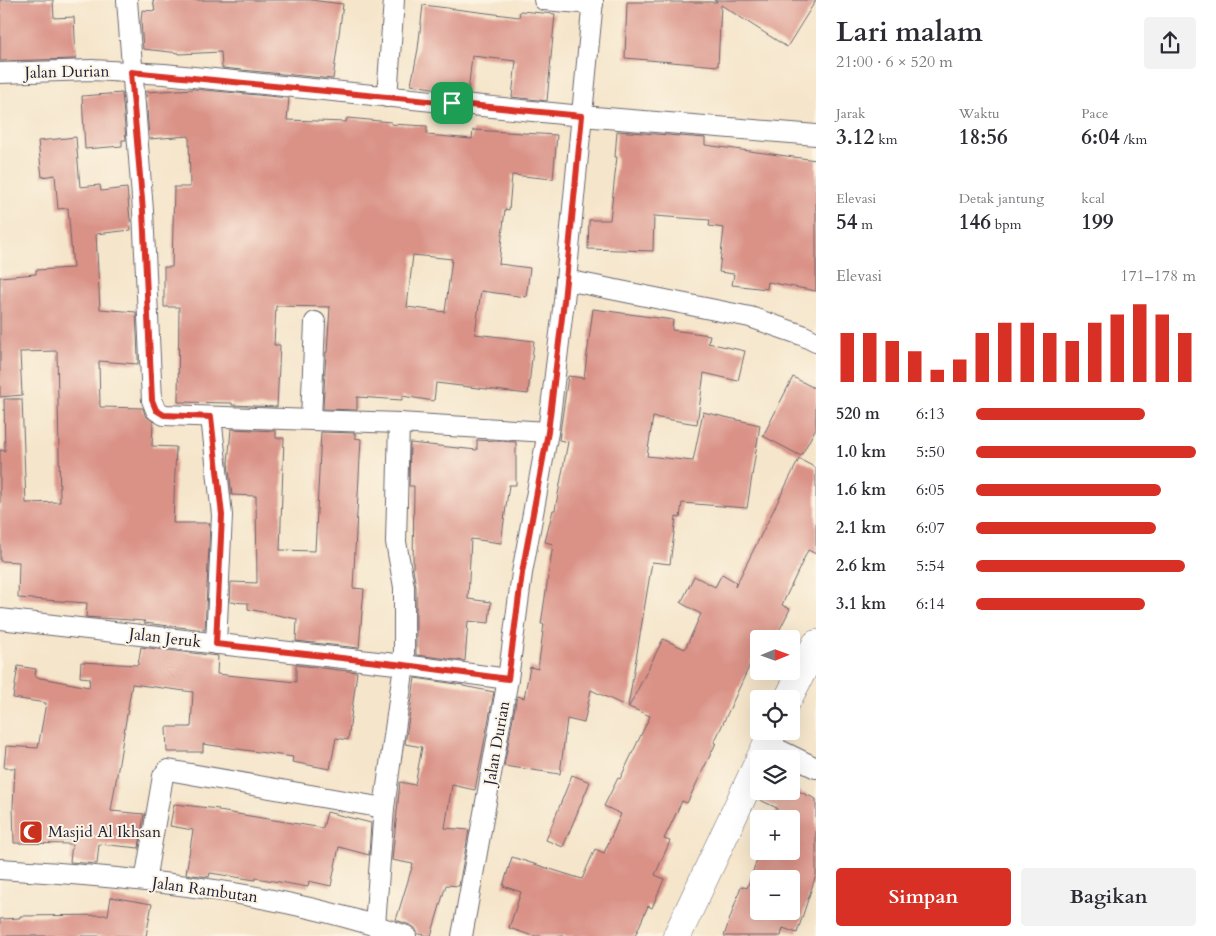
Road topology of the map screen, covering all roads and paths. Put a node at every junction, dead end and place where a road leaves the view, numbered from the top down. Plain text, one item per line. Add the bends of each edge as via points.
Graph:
1 (127, 0) edge
2 (394, 0) edge
3 (544, 0) edge
4 (593, 2) edge
5 (131, 72) junction
6 (0, 73) edge
7 (387, 97) junction
8 (582, 116) junction
9 (816, 135) edge
10 (566, 280) junction
11 (315, 322) dead end
12 (816, 342) edge
13 (211, 417) junction
14 (311, 419) junction
15 (399, 423) junction
16 (548, 432) junction
17 (0, 619) edge
18 (216, 644) junction
19 (816, 644) edge
20 (404, 665) junction
21 (508, 679) junction
22 (793, 690) edge
23 (765, 749) edge
24 (816, 768) edge
25 (384, 808) junction
26 (0, 869) edge
27 (145, 882) junction
28 (375, 925) junction
29 (406, 936) edge
30 (462, 936) edge
31 (677, 936) edge

1 - 5 street
2 - 7 street
3 - 4 street
4 - 8 street, Jalan Durian
5 - 6 street, Jalan Durian
5 - 7 street, Jalan Durian
5 - 13 street via 143,211 152,400 156,410 164,415
7 - 8 street, Jalan Durian
8 - 9 street
8 - 10 street, Jalan Durian
10 - 12 street via 750,317
10 - 16 street, Jalan Durian
11 - 14 street
13 - 14 street
13 - 18 street via 222,515
14 - 15 street
15 - 16 street
15 - 20 street via 396,536 404,587
16 - 21 street, Jalan Durian via 522,573
17 - 18 street, Jalan Jeruk
18 - 20 street, Jalan Jeruk
19 - 22 highway
20 - 21 street, Jalan Jeruk
20 - 25 street
21 - 30 street, Jalan Durian
23 - 24 street
23 - 31 highway
25 - 27 street via 168,770 163,776
25 - 28 street
26 - 27 street, Jalan Rambutan
27 - 28 street, Jalan Rambutan via 261,898
28 - 29 street, Jalan Rambutan

